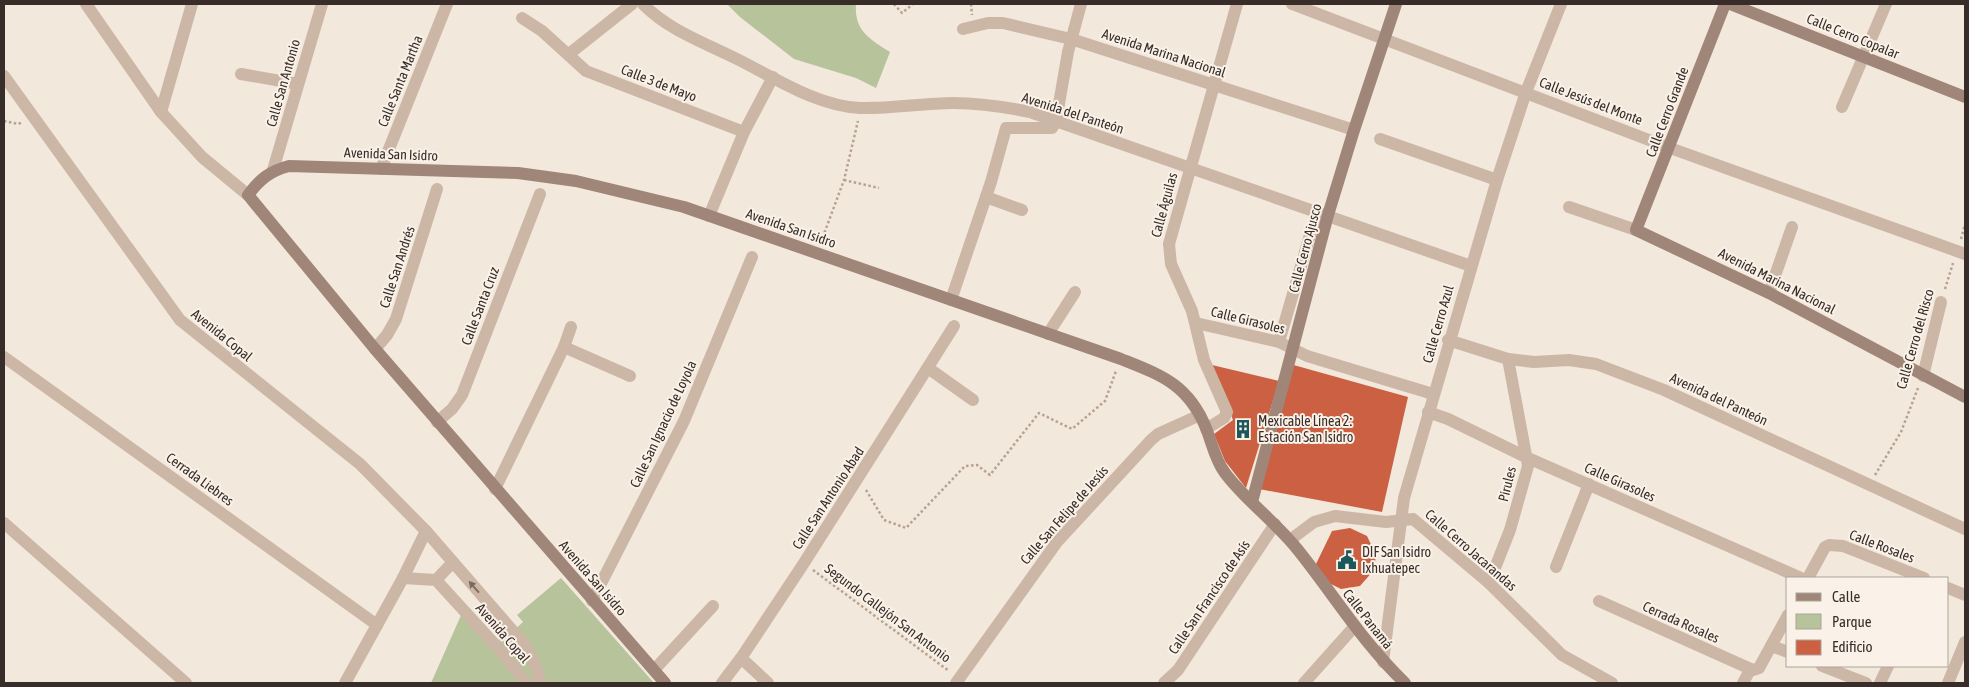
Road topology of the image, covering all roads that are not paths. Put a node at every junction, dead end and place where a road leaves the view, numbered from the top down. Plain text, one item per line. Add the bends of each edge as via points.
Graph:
1 (86, 4) edge
2 (192, 4) edge
3 (322, 4) edge
4 (447, 4) edge
5 (632, 4) edge
6 (643, 4) edge
7 (1081, 4) edge
8 (1229, 4) edge
9 (1237, 4) edge
10 (1292, 4) edge
11 (1396, 4) edge
12 (1561, 4) edge
13 (1725, 4) edge
14 (1730, 4) edge
15 (1886, 4) edge
16 (522, 18) dead end
17 (963, 29) dead end
18 (1071, 39) junction
19 (1385, 39) junction
20 (1226, 45) junction
21 (569, 54) junction
22 (1864, 56) junction
23 (241, 74) dead end
24 (4, 76) edge
25 (773, 77) junction
26 (298, 84) junction
27 (1214, 84) junction
28 (1526, 92) junction
29 (1965, 97) edge
30 (1842, 108) dead end
31 (161, 112) junction
32 (1056, 121) junction
33 (1354, 130) junction
34 (744, 132) junction
35 (1380, 139) dead end
36 (1670, 148) junction
37 (380, 169) junction
38 (1189, 169) junction
39 (274, 170) junction
40 (1497, 180) junction
41 (438, 189) dead end
42 (248, 194) junction
43 (540, 194) dead end
44 (986, 197) junction
45 (1569, 206) dead end
46 (1022, 210) dead end
47 (1328, 215) junction
48 (709, 216) junction
49 (1792, 227) dead end
50 (1636, 230) junction
51 (1961, 253) edge
52 (752, 257) dead end
53 (1471, 266) junction
54 (1075, 292) dead end
55 (1769, 293) junction
56 (951, 300) junction
57 (1941, 302) road end
58 (1196, 322) junction
59 (954, 326) dead end
60 (571, 327) dead end
61 (1048, 334) junction
62 (1448, 340) junction
63 (1280, 342) junction
64 (564, 347) junction
65 (375, 349) junction
66 (1293, 350) junction
67 (4, 357) edge
68 (1508, 359) junction
69 (928, 368) junction
70 (630, 376) dead end
71 (1923, 376) junction
72 (1433, 394) junction
73 (1965, 397) edge
74 (973, 400) dead end
75 (1428, 412) junction
76 (1200, 415) junction
77 (437, 422) junction
78 (1206, 429) junction
79 (1528, 458) junction
80 (1589, 484) junction
81 (495, 488) junction
82 (1252, 502) junction
83 (1400, 520) junction
84 (4, 523) edge
85 (1275, 524) junction
86 (1965, 529) edge
87 (426, 531) junction
88 (1290, 540) junction
89 (453, 562) junction
90 (1556, 567) dead end
91 (1799, 577) edge
92 (1809, 577) edge
93 (1922, 577) edge
94 (404, 578) junction
95 (436, 580) junction
96 (1489, 583) junction
97 (1949, 588) edge
98 (1965, 595) edge
99 (592, 601) junction
100 (1599, 601) dead end
101 (712, 606) dead end
102 (1786, 619) edge
103 (504, 620) junction
104 (377, 625) junction
105 (1354, 627) junction
106 (487, 637) junction
107 (1965, 642) edge
108 (1771, 646) junction
109 (1786, 651) edge
110 (741, 658) junction
111 (1383, 662) junction
112 (1825, 667) edge
113 (1888, 667) edge
114 (654, 670) junction
115 (1750, 670) junction
116 (958, 681) edge
117 (186, 683) edge
118 (346, 683) edge
119 (526, 683) edge
120 (540, 683) edge
121 (665, 683) edge
122 (722, 683) edge
123 (768, 683) edge
124 (1164, 683) edge
125 (1304, 683) edge
126 (1405, 683) edge
127 (1612, 683) edge
128 (1744, 683) edge
129 (1866, 683) edge
130 (1880, 683) edge
131 (1948, 683) edge

1 - 31 street, Avenida San Isidro
2 - 31 street
3 - 26 street, Calle San Antonio
4 - 37 street, Calle Santa Martha
5 - 21 street
6 - 25 street, Avenida del Panteón via 654,16 674,28
7 - 18 street
8 - 20 street
9 - 20 street, Calle Águilas
10 - 19 street, Calle Jesús del Monte
11 - 19 street, Calle Cerro Ajusco
12 - 28 street, Calle Cerro Azul
13 - 36 street, Calle Cerro Grande
14 - 22 street, Calle Cerro Copalar
15 - 22 street
16 - 21 street, Calle 3 de Mayo
17 - 18 street, Avenida Marina Nacional via 1004,23
18 - 27 street, Avenida Marina Nacional
18 - 32 street
19 - 28 street, Calle Jesús del Monte
19 - 33 street, Calle Cerro Ajusco
20 - 27 street, Calle Águilas
21 - 34 street, Calle 3 de Mayo via 586,71
22 - 29 street, Calle Cerro Copalar
22 - 30 street
23 - 26 street
24 - 87 street, Avenida Copal via 180,320 360,464
25 - 32 street, Avenida del Panteón via 841,106 987,105 1030,112
25 - 34 street
26 - 39 street, Calle San Antonio
27 - 33 street, Avenida Marina Nacional
27 - 38 street, Calle Águilas
28 - 36 street, Calle Jesús del Monte
28 - 40 street, Calle Cerro Azul
31 - 42 street, Avenida San Isidro via 202,156
32 - 38 street, Avenida del Panteón
32 - 44 street via 1052,128 1006,128
33 - 47 street, Calle Cerro Ajusco
34 - 48 street
35 - 40 street
36 - 50 street, Calle Cerro Grande
36 - 51 street, Calle Jesús del Monte
37 - 39 street, Avenida San Isidro via 289,166
37 - 48 street, Avenida San Isidro via 518,172 547,176 675,205
38 - 47 street, Avenida del Panteón
38 - 58 street, Calle Águilas via 1168,252 1175,277
39 - 42 street
40 - 53 street, Calle Cerro Azul
41 - 65 street, Calle San Andrés via 396,319
42 - 65 street, Avenida San Isidro
43 - 77 street, Calle Santa Cruz via 462,395
44 - 46 street
44 - 56 street
45 - 50 street, Avenida Marina Nacional
47 - 53 street, Avenida del Panteón
47 - 63 street via 1312,228
47 - 66 street, Calle Cerro Ajusco
48 - 56 street, Avenida San Isidro
49 - 55 street
50 - 55 street, Avenida Marina Nacional
52 - 99 street, Calle San Ignacio de Loyola via 684,421
53 - 62 street, Calle Cerro Azul
54 - 61 street
55 - 71 street, Avenida Marina Nacional
56 - 61 street, Avenida San Isidro
57 - 71 street, Calle Cerro del Risco
58 - 63 street, Calle Girasoles
58 - 78 street, Calle Águilas via 1204,360 1227,412 1224,418
59 - 69 street, Calle San Antonio Abad
60 - 64 street
61 - 76 street, Avenida San Isidro via 1121,359 1174,383 1187,395
62 - 68 street, Avenida del Panteón
62 - 72 street, Calle Cerro Azul
63 - 66 street, Calle Girasoles
64 - 70 street
64 - 81 street
65 - 77 street, Avenida San Isidro
66 - 72 street, Calle Girasoles
66 - 82 street, Calle Cerro Ajusco
67 - 104 street, Cerrada Liebres
68 - 79 street, Pirules
68 - 86 street, Avenida del Panteón via 1596,364 1664,390
69 - 74 street
69 - 110 street, Calle San Antonio Abad
71 - 73 street, Avenida Marina Nacional
72 - 75 street, Calle Cerro Azul
75 - 79 street, Calle Girasoles
75 - 83 street, Calle Cerro Azul
76 - 78 street, Avenida San Isidro
76 - 116 street, Calle San Felipe de Jesús via 1151,440 1057,542
77 - 81 street, Avenida San Isidro
78 - 82 street, Avenida San Isidro via 1223,472
79 - 80 street, Calle Girasoles
79 - 96 street, Pirules via 1521,494
80 - 90 street
80 - 91 street, Calle Girasoles
81 - 99 street, Avenida San Isidro
82 - 85 street, Calle Panamá
83 - 88 street, Calle Cerro Jacarandas via 1386,522 1335,516 1314,522
83 - 96 street, Calle Cerro Jacarandas via 1407,518 1418,522
83 - 111 street, Calle Cerro Azul
84 - 117 street
85 - 88 street, Calle Panamá
85 - 124 street, Calle San Francisco de Asís via 1178,670
87 - 89 street, Avenida Copal
87 - 94 street
88 - 105 street, Calle Panamá
89 - 95 street
103 -> 89 street, Avenida Copal
92 - 93 street, Calle Rosales via 1829,545 1844,546
94 - 95 street
94 - 104 street
95 - 106 street, Avenida Copal
96 - 127 street, Calle Cerro Jacarandas via 1562,655
97 - 98 street
99 - 114 street, Avenida San Isidro
100 - 115 street, Cerrada Rosales
101 - 114 street
102 - 108 street
103 - 106 street
103 - 120 street, Avenida Copal via 526,645 538,669
104 - 118 street
105 - 111 street, Calle Panamá
105 - 125 street
106 - 119 street, Avenida Copal
107 - 131 street
108 - 109 street
108 - 115 street via 1759,668
110 - 122 street, Calle San Antonio Abad
110 - 123 street
111 - 126 street, Calle Panamá
112 - 129 street
113 - 130 street
114 - 121 street, Avenida San Isidro
115 - 128 street

